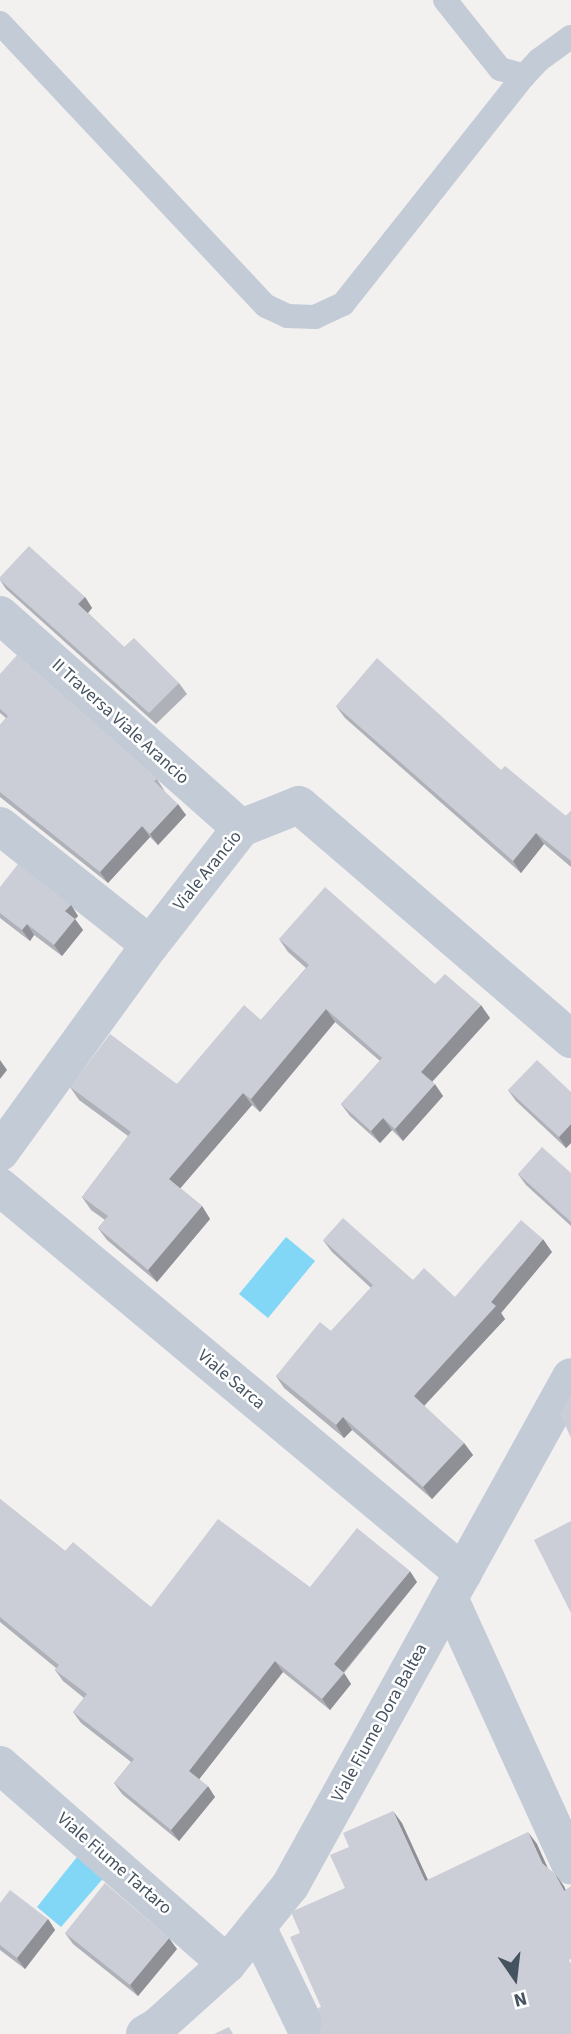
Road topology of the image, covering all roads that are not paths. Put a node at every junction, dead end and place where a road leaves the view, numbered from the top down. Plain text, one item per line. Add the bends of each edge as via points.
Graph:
1 (444, 0) edge
2 (0, 23) edge
3 (571, 37) edge
4 (524, 76) junction
5 (0, 615) edge
6 (0, 826) edge
7 (241, 828) junction
8 (150, 945) junction
9 (571, 1039) edge
10 (0, 1152) edge
11 (0, 1187) edge
12 (571, 1377) edge
13 (456, 1586) junction
14 (0, 1765) edge
15 (571, 1866) edge
16 (257, 1927) junction
17 (227, 1964) junction
18 (145, 2034) edge
19 (309, 2034) edge

1 - 4 lane via 500,69
2 - 4 lane via 266,306 287,316 315,317 343,304
3 - 4 lane
5 - 7 street, II Traversa Viale Arancio
6 - 8 street
7 - 8 street, Viale Arancio
7 - 9 street, Viale Arancio via 299,805
8 - 10 street, Viale Arancio
11 - 13 street, Viale Sarca
12 - 13 street, Viale Fiume Dora Baltea
13 - 15 street
13 - 16 street, Viale Fiume Dora Baltea via 290,1886
14 - 17 street, Viale Fiume Tartaro
16 - 17 street, Viale Fiume Dora Baltea
16 - 19 street
17 - 18 street, Viale Fiume Dora Baltea

